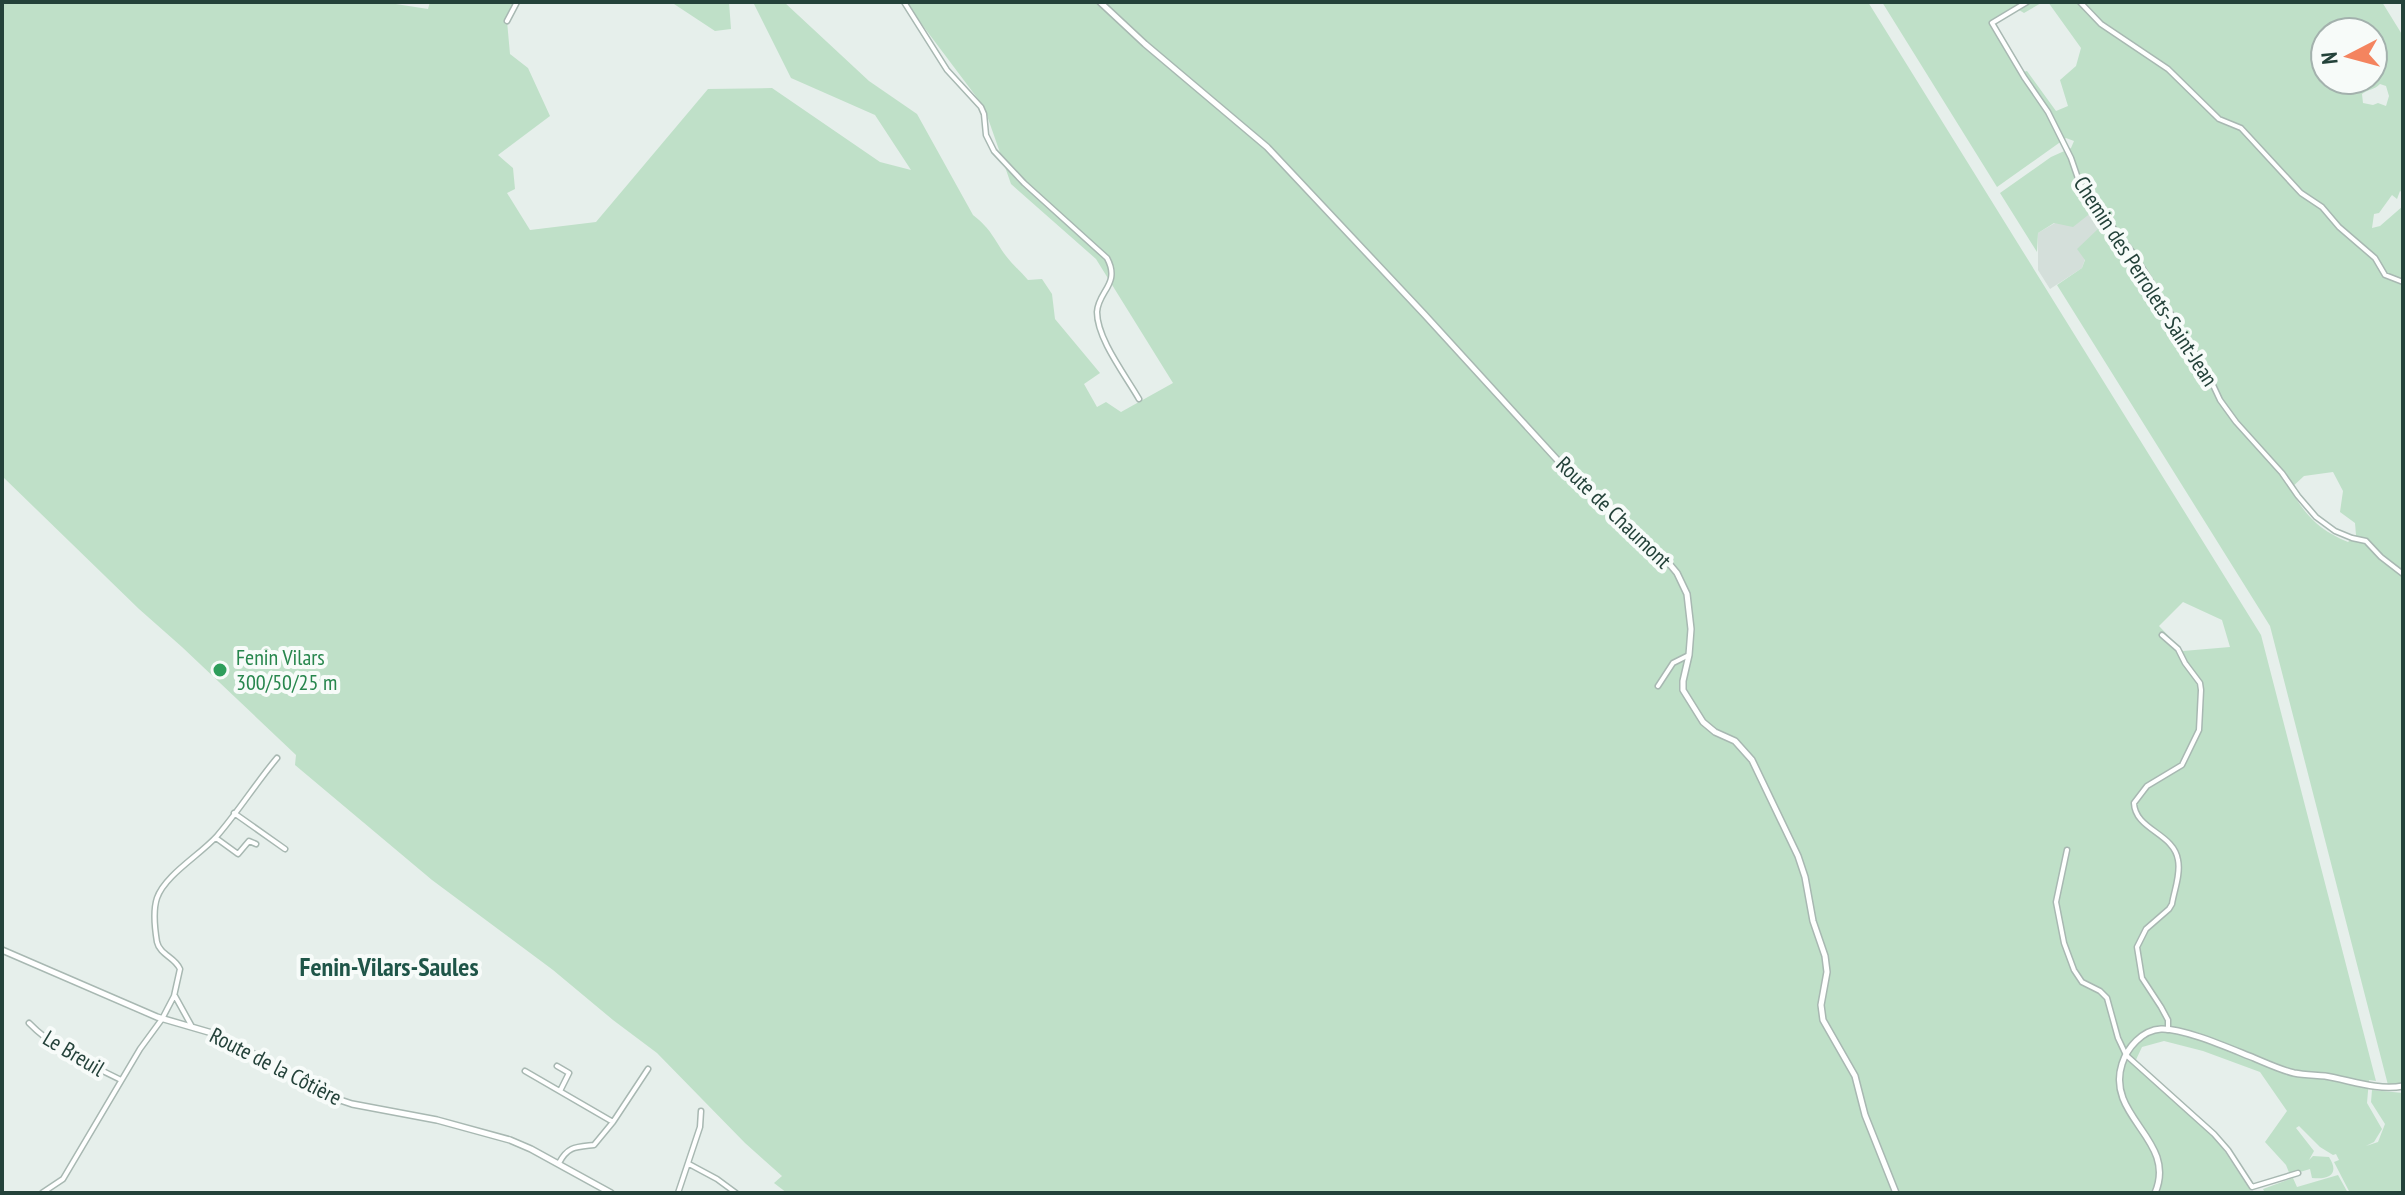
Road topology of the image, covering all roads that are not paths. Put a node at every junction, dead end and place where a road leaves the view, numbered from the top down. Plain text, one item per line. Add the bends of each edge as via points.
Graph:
1 (517, 2) edge
2 (904, 2) edge
3 (1100, 2) edge
4 (2027, 2) edge
5 (2080, 2) edge
6 (507, 21) dead end
7 (2403, 282) edge
8 (1139, 399) dead end
9 (2403, 574) edge
10 (2162, 635) dead end
11 (1689, 655) junction
12 (1658, 686) dead end
13 (277, 758) dead end
14 (234, 813) junction
15 (216, 838) junction
16 (256, 844) dead end
17 (285, 849) dead end
18 (2067, 850) dead end
19 (2, 950) edge
20 (174, 996) junction
21 (162, 1019) junction
22 (29, 1023) dead end
23 (191, 1025) junction
24 (2168, 1030) junction
25 (2126, 1055) junction
26 (557, 1066) dead end
27 (648, 1069) dead end
28 (525, 1071) dead end
29 (121, 1080) junction
30 (2403, 1086) edge
31 (560, 1091) junction
32 (701, 1111) dead end
33 (613, 1122) junction
34 (559, 1163) junction
35 (689, 1164) junction
36 (2298, 1173) dead end
37 (596, 1185) junction
38 (42, 1193) edge
39 (601, 1193) edge
40 (611, 1193) edge
41 (678, 1193) edge
42 (736, 1193) edge
43 (1896, 1193) edge
44 (2155, 1193) edge

1 - 6 street
2 - 8 street via 947,70 981,107 994,151 1107,258 1112,269 1097,308 1099,325
3 - 11 street, Route de Chaumont via 1267,147 1583,488 1662,555 1687,594
4 - 9 street, Chemin des Perrolets-Saint-Jean via 1992,23 2048,112 2081,187 2133,253 2220,400 2316,517 2335,531 2366,541
5 - 7 street via 2101,24 2168,69 2219,119 2241,128 2301,193 2375,258 2385,275
10 - 24 street via 2178,649 2202,694 2193,746 2182,765 2135,799 2140,819 2162,836 2179,861 2172,904 2141,935 2137,947 2142,978 2168,1020
11 - 12 street via 1673,663
11 - 43 street, Route de Chaumont via 1683,681 1686,697 1703,722 1735,741 1752,760 1798,856 1827,964 1823,1020 1852,1067
13 - 14 street
14 - 15 street
14 - 17 street
15 - 16 street via 238,854 249,841
15 - 20 street via 180,869 155,903 159,948 180,969
18 - 25 street via 2056,902 2064,943 2078,977 2107,998
19 - 21 street, Route de la Côtière
20 - 21 street
20 - 23 street
21 - 23 street, Route de la Côtière
21 - 29 street
22 - 29 street, Le Breuil via 72,1055
23 - 34 street, Route de la Côtière via 336,1099 499,1137
24 - 25 street via 2145,1035
24 - 30 street via 2293,1073
25 - 36 street via 2214,1134 2252,1187
25 - 44 street via 2120,1093 2157,1157 2160,1176
26 - 31 street via 569,1073
27 - 33 street
28 - 31 street
29 - 38 street via 63,1179
31 - 33 street
32 - 35 street
33 - 34 street via 594,1145 565,1152
34 - 37 street, Route de la Côtière
35 - 41 street
35 - 42 street
37 - 39 street
37 - 40 street, Route de la Côtière

